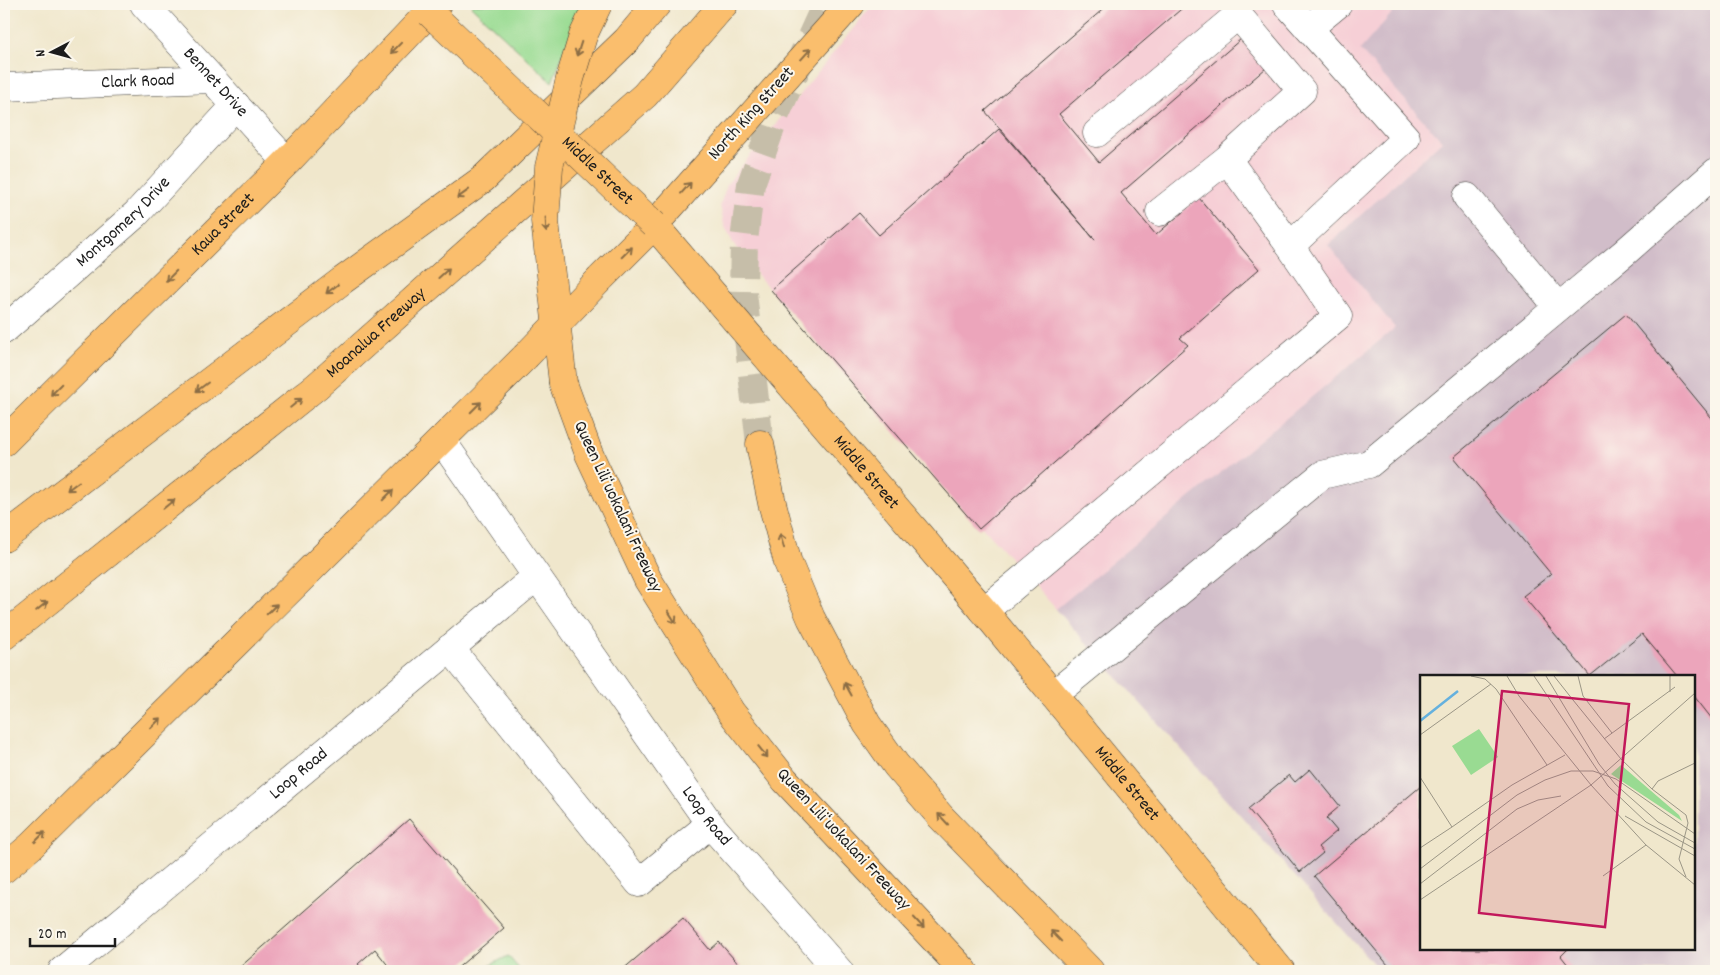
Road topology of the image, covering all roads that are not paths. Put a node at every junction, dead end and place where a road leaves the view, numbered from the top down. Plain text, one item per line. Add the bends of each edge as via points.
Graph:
1 (144, 4) edge
2 (598, 4) edge
3 (657, 4) edge
4 (724, 4) edge
5 (850, 4) edge
6 (1287, 4) edge
7 (1338, 4) edge
8 (429, 7) edge
9 (1309, 28) junction
10 (212, 79) junction
11 (4, 87) edge
12 (236, 105) junction
13 (1097, 133) dead end
14 (1227, 159) junction
15 (286, 162) junction
16 (1716, 172) edge
17 (1467, 197) dead end
18 (1160, 212) dead end
19 (654, 225) junction
20 (1290, 246) junction
21 (1558, 307) junction
22 (4, 330) edge
23 (9, 436) edge
24 (442, 442) junction
25 (760, 444) tunnel mouth
26 (4, 538) edge
27 (536, 578) junction
28 (984, 611) junction
29 (4, 636) edge
30 (450, 648) junction
31 (1054, 694) junction
32 (710, 824) junction
33 (4, 869) edge
34 (62, 971) edge
35 (839, 971) edge
36 (964, 971) edge
37 (1090, 971) edge
38 (1281, 971) edge

1 - 10 street, Bennet Drive
2 -> 36 main road, Queen Liliʻuokalani Freeway, bridge via 583,36 570,79 549,167 545,221 562,383 589,454 648,580 731,712 785,780
3 -> 26 main road via 627,40 483,179 343,280
29 -> 4 main road, Moanalua Freeway via 317,386 645,95
19 -> 5 main road, North King Street
6 - 9 street
7 - 9 street
8 -> 15 main road, Kaua Street
8 - 19 main road, Middle Street, bridge
9 - 20 street via 1406,138
10 - 11 street, Clark Road
10 - 12 street, Bennet Drive
12 - 15 street, Bennet Drive
12 - 22 street, Montgomery Drive via 136,214
13 - 14 street via 1238,15 1302,90
14 - 18 street
14 - 20 street
15 -> 23 main road, Kaua Street
16 - 21 street
17 - 21 street
24 -> 19 main road, North King Street, bridge
19 - 28 main road, Middle Street
20 - 28 street via 1338,316
21 - 31 street via 1369,464 1322,475
24 - 27 street, Loop Road
33 -> 24 main road, North King Street via 32,846
37 -> 25 main road via 941,817 896,765 868,724 811,618 788,563
27 - 30 street, Loop Road
27 - 32 street, Loop Road
28 - 31 main road, Middle Street
30 - 32 street via 639,883
30 - 34 street, Loop Road
31 - 38 main road, Middle Street
32 - 35 street, Loop Road

